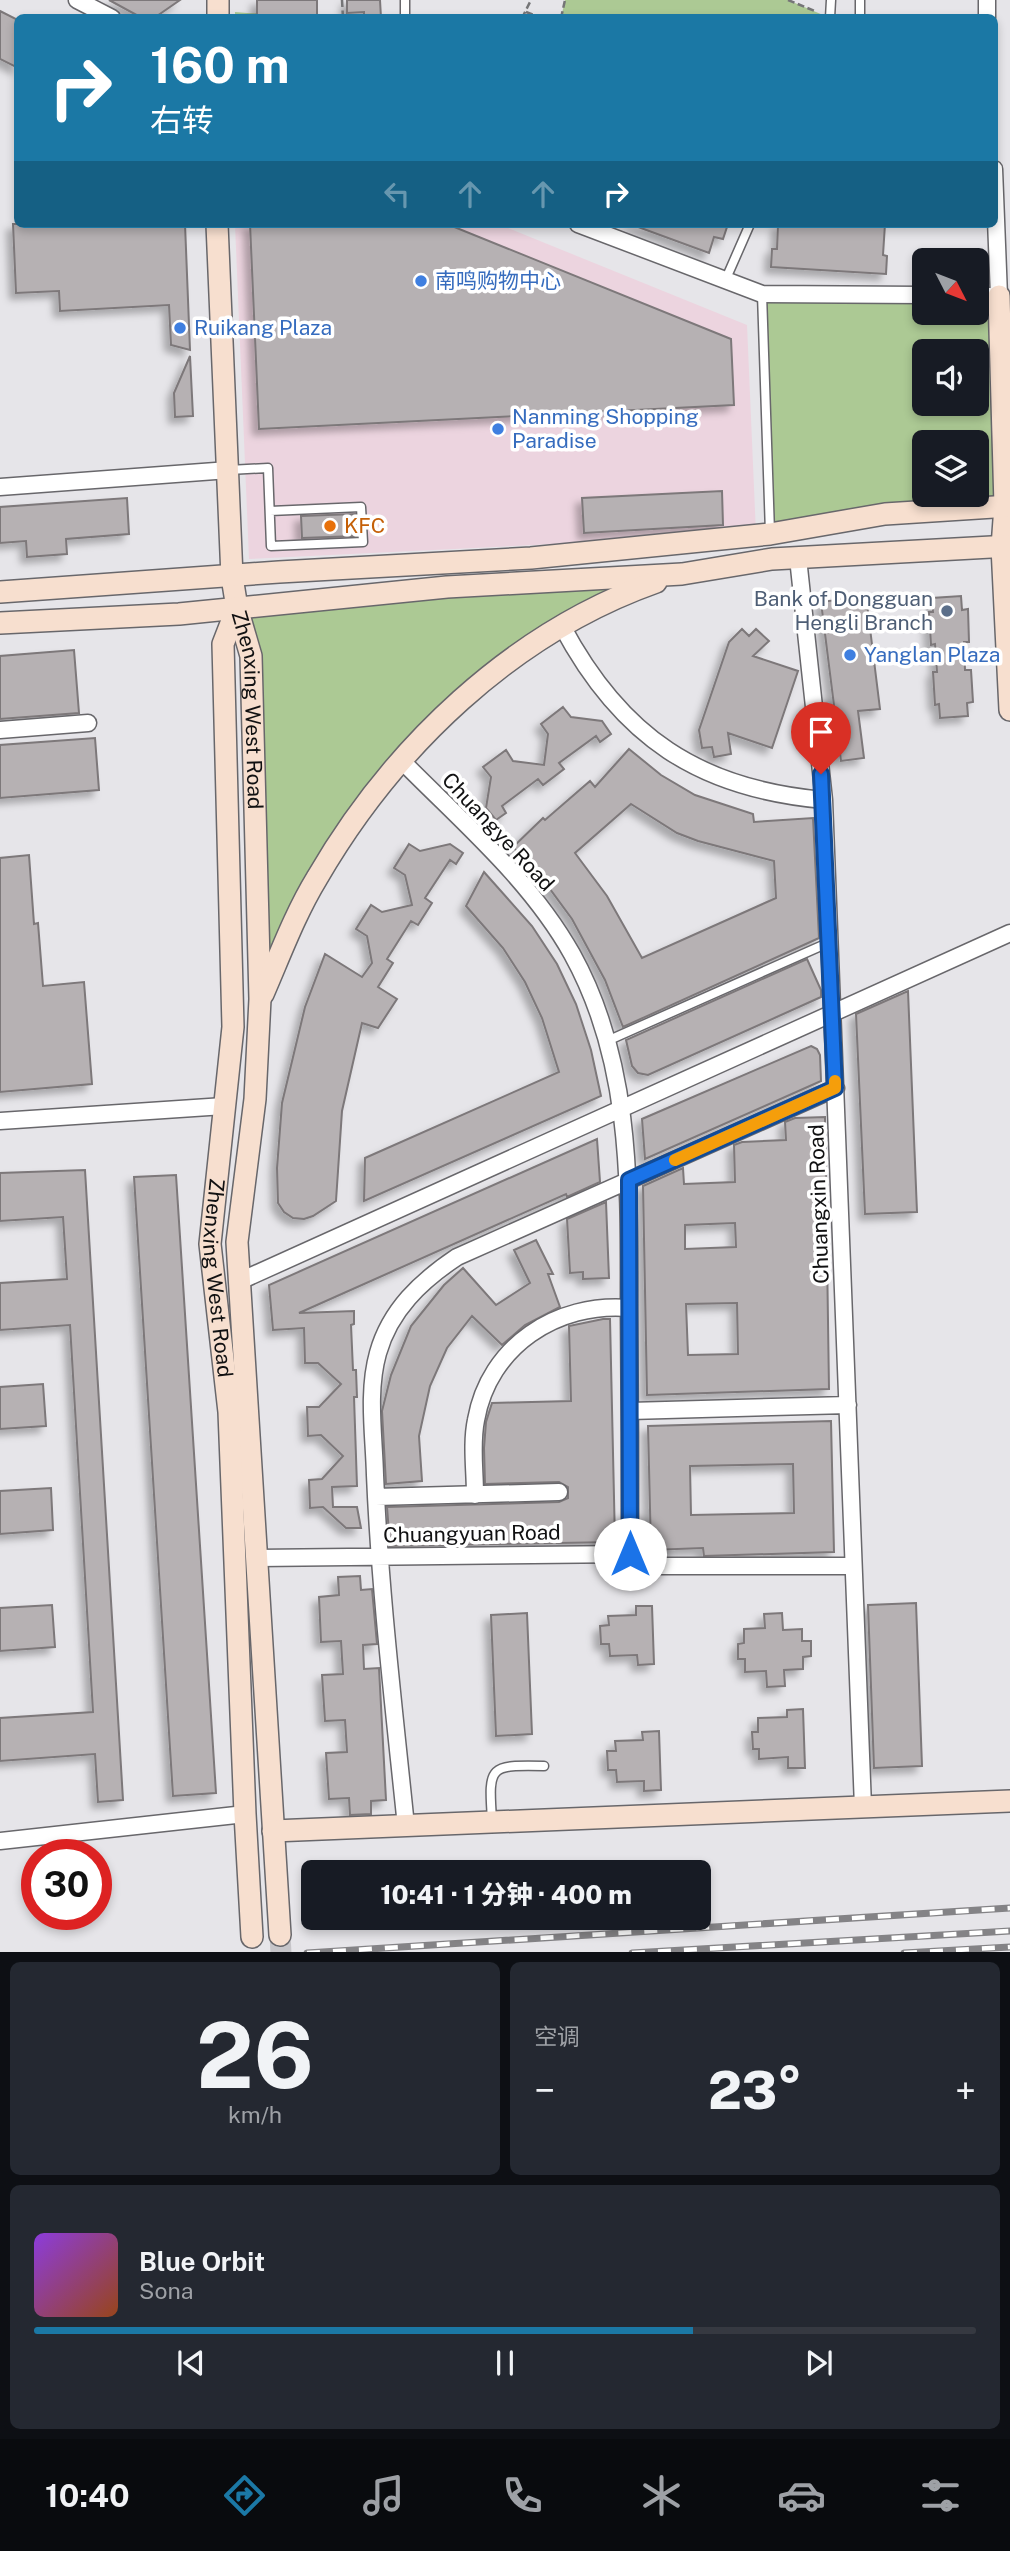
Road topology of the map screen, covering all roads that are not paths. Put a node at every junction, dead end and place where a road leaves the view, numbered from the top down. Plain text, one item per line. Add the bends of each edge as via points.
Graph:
1 (77, 0) edge
2 (104, 14) edge
3 (217, 228) edge
4 (588, 228) edge
5 (748, 228) edge
6 (996, 228) edge
7 (725, 281) junction
8 (762, 294) junction
9 (912, 295) edge
10 (989, 296) edge
11 (999, 296) junction
12 (1007, 420) edge
13 (229, 470) junction
14 (0, 487) edge
15 (1007, 506) edge
16 (270, 511) junction
17 (770, 534) junction
18 (1006, 546) edge
19 (798, 558) junction
20 (682, 574) junction
21 (232, 577) junction
22 (0, 593) edge
23 (237, 608) junction
24 (0, 623) edge
25 (562, 626) junction
26 (1008, 636) edge
27 (1010, 710) edge
28 (88, 723) dead end
29 (0, 730) edge
30 (401, 760) junction
31 (824, 800) junction
32 (1010, 933) edge
33 (830, 942) junction
34 (260, 999) junction
35 (832, 1014) junction
36 (607, 1041) junction
37 (835, 1088) junction
38 (224, 1107) junction
39 (622, 1108) junction
40 (0, 1121) edge
41 (629, 1180) junction
42 (240, 1281) junction
43 (629, 1308) junction
44 (848, 1405) junction
45 (630, 1411) junction
46 (559, 1492) dead end
47 (475, 1495) junction
48 (376, 1497) junction
49 (630, 1554) junction
50 (379, 1556) junction
51 (257, 1558) junction
52 (853, 1566) junction
53 (544, 1766) dead end
54 (1010, 1801) edge
55 (863, 1807) junction
56 (245, 1814) junction
57 (493, 1822) junction
58 (405, 1826) junction
59 (273, 1831) junction
60 (0, 1842) edge
61 (280, 1935) tunnel mouth
62 (252, 1937) dead end

1 - 2 street
3 - 13 main road
4 - 7 street
5 - 7 lane
6 - 11 street
7 - 8 street
8 - 9 street
8 - 17 lane
10 - 11 street
11 - 12 main road
12 - 15 main road
13 - 14 street
13 - 16 lane via 268,468
13 - 21 main road
15 - 17 main road via 885,514
15 - 18 main road
16 - 16 lane via 361,507 363,542 271,546
17 - 21 main road via 531,558
18 - 19 main road
18 - 26 main road
19 - 20 main road
19 - 31 street, Chuangxin Road
20 - 23 main road via 447,587
20 - 25 main road via 627,593
21 - 22 main road
21 - 23 main road
23 - 24 main road
23 - 34 main road, Zhenxing West Road via 251,656
23 - 38 main road, Zhenxing West Road via 223,644 233,1027
25 - 30 main road via 479,685
25 - 31 street via 600,689 653,740 717,777 775,794
26 - 27 main road
28 - 29 street
30 - 34 main road via 355,818 315,880
30 - 36 street, Chuangye Road via 539,904 577,964
31 - 33 street, Chuangxin Road
32 - 35 street
33 - 35 street, Chuangxin Road
33 - 36 lane
34 - 42 main road, Zhenxing West Road via 255,1099 237,1242
35 - 37 street, Chuangxin Road
35 - 39 street
36 - 39 street, Chuangye Road
37 - 41 street
37 - 44 street, Chuangxin Road
38 - 40 street
38 - 56 main road, Zhenxing West Road via 210,1244 229,1412
39 - 41 street, Chuangye Road
39 - 42 street
41 - 43 street, Chuangye Road
41 - 48 street via 457,1257 430,1274 408,1296 382,1342 372,1382
42 - 51 main road, Zhenxing West Road
43 - 45 street, Chuangye Road
43 - 47 street via 584,1310 554,1319 526,1336 503,1359 485,1388 475,1422
44 - 45 street
44 - 52 street, Chuangxin Road
45 - 49 street, Chuangye Road
46 - 47 street
47 - 48 street
48 - 50 street
49 - 50 street, Chuangyuan Road
49 - 52 street, Chuangyuan Road via 652,1566
50 - 51 street, Chuangyuan Road
50 - 58 street
51 - 59 main road, Zhenxing West Road
52 - 55 street, Chuangxin Road
53 - 57 lane via 508,1765 495,1772 490,1783
54 - 55 main road
55 - 57 main road
56 - 60 street
56 - 62 main road, Zhenxing West Road
57 - 58 main road
58 - 59 main road
59 - 61 main road, Zhenxing West Road

